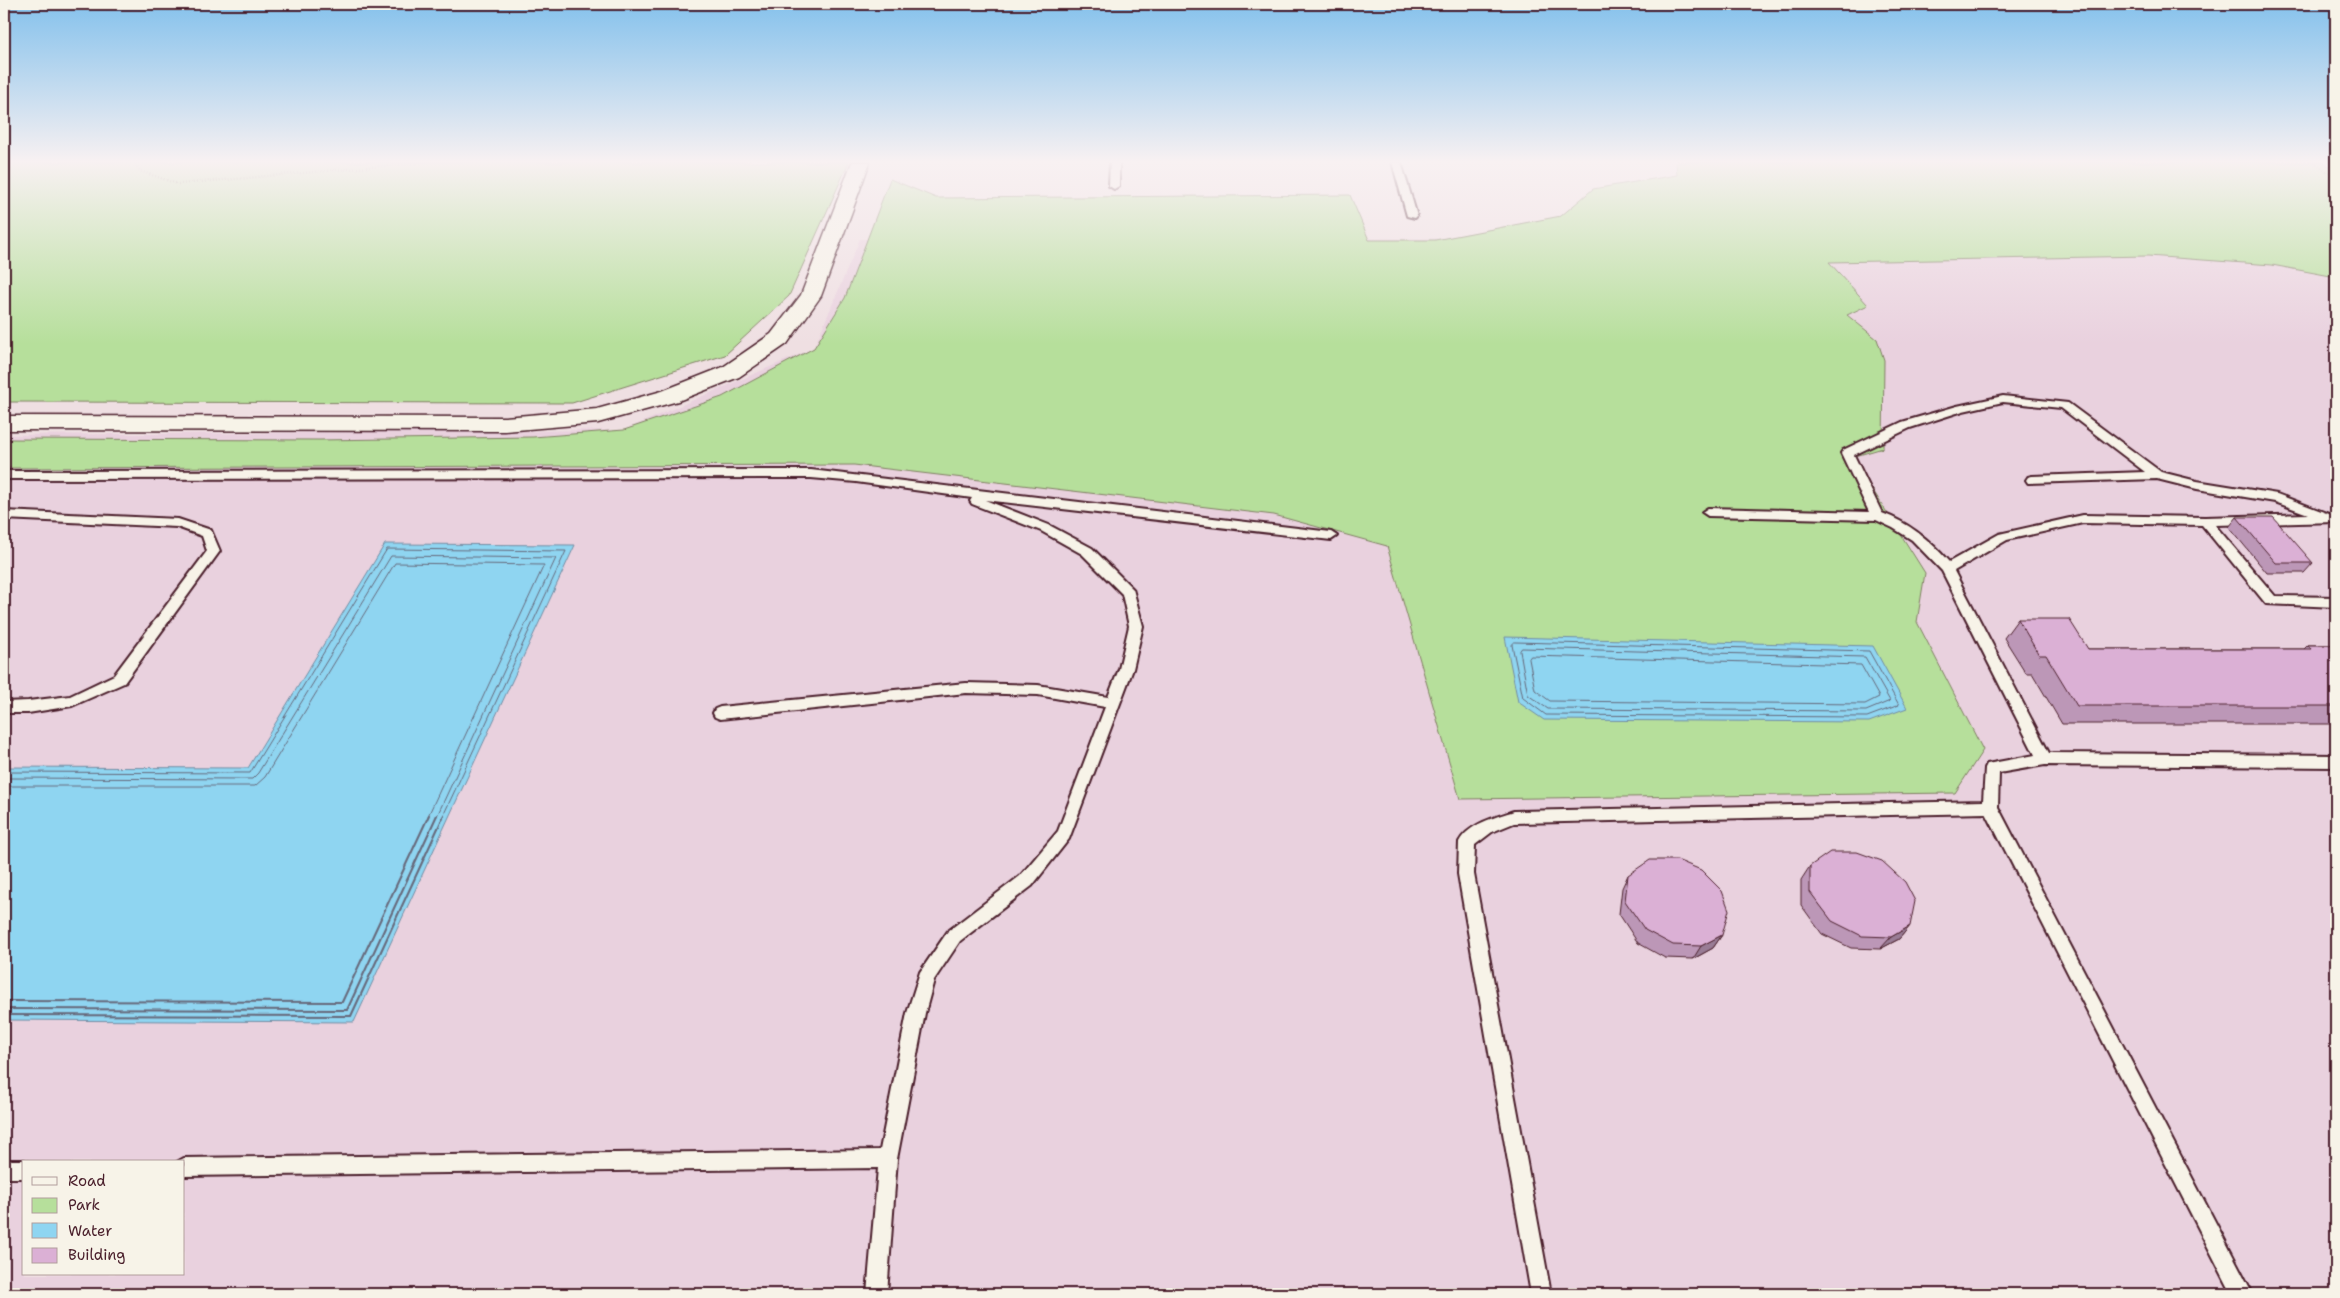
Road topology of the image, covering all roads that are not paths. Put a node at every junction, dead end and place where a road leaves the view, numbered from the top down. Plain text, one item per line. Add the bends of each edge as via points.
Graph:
1 (838, 223) edge
2 (4, 423) edge
3 (4, 475) edge
4 (2157, 476) junction
5 (2032, 480) dead end
6 (952, 492) junction
7 (1708, 512) dead end
8 (4, 514) edge
9 (1877, 516) junction
10 (2333, 518) edge
11 (2206, 521) junction
12 (1331, 536) dead end
13 (1947, 569) junction
14 (2336, 602) edge
15 (1113, 703) junction
16 (4, 707) edge
17 (720, 713) dead end
18 (2046, 759) junction
19 (2336, 761) edge
20 (1990, 807) junction
21 (888, 1159) junction
22 (185, 1167) edge
23 (4, 1169) edge
24 (22, 1169) edge
25 (877, 1294) edge
26 (1541, 1294) edge
27 (2243, 1294) edge

1 - 2 street via 811,296 779,339 731,372 670,396 598,416 504,424
3 - 6 lane via 811,474
4 - 5 lane
4 - 9 lane via 2064,405 2003,399 1906,425 1847,453
4 - 10 lane via 2278,498
6 - 12 lane
6 - 15 lane via 1045,528 1087,551 1128,592 1136,626 1126,669
7 - 9 lane
8 - 16 lane via 178,522 207,533 214,551 119,679 72,701
9 - 13 lane via 1927,544
10 - 11 lane
11 - 13 lane via 2083,519 2002,537
11 - 14 lane via 2271,601
13 - 18 lane
15 - 17 lane via 1038,690 966,688
15 - 21 lane via 1064,834 1026,881 954,936 926,977
18 - 19 lane
18 - 20 lane via 1992,768
20 - 26 lane via 1514,817 1487,827 1467,842 1466,874
20 - 27 lane
21 - 22 lane
21 - 25 lane
23 - 24 lane

